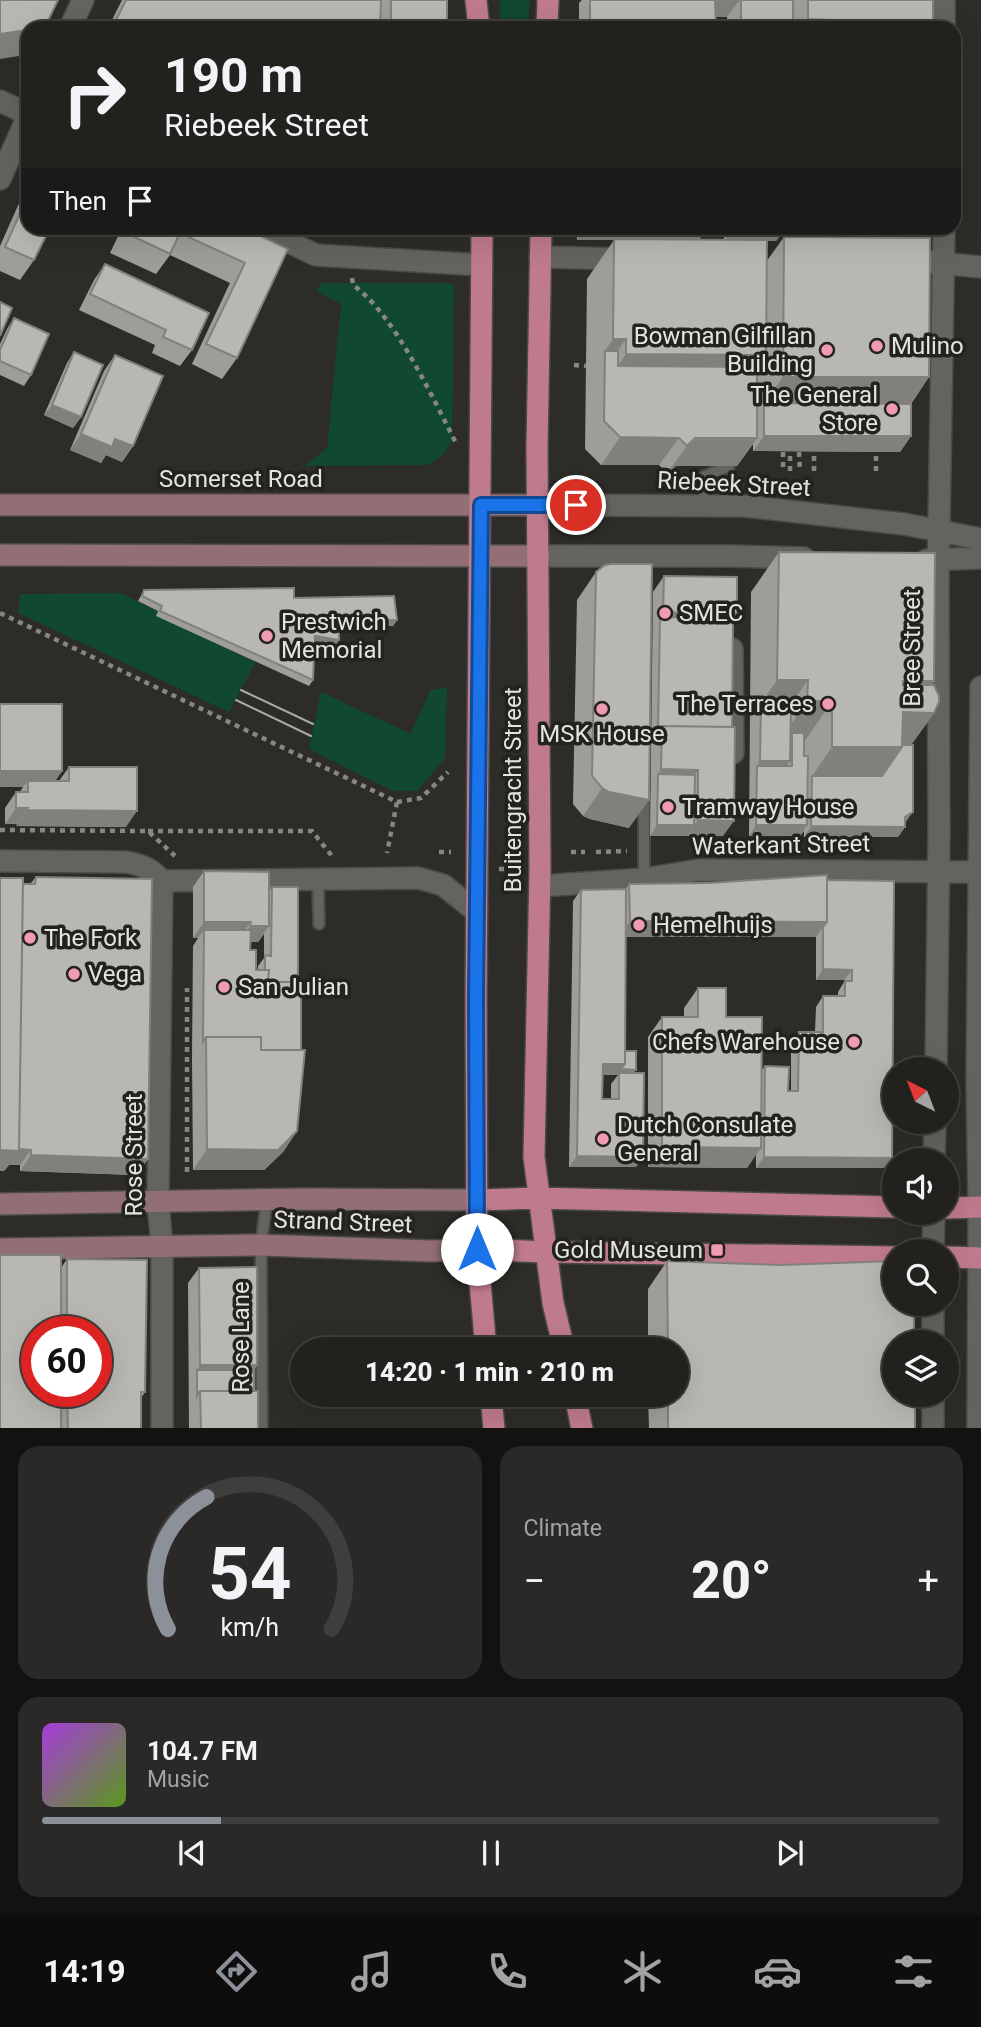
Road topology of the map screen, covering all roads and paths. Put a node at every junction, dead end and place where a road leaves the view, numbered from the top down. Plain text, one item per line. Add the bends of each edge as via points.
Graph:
1 (83, 0) edge
2 (476, 0) edge
3 (548, 0) edge
4 (944, 0) edge
5 (73, 21) edge
6 (478, 21) edge
7 (547, 21) edge
8 (944, 21) edge
9 (0, 102) edge
10 (21, 112) edge
11 (21, 131) edge
12 (0, 179) edge
13 (275, 235) edge
14 (482, 235) edge
15 (541, 235) edge
16 (944, 235) edge
17 (349, 257) junction
18 (540, 257) junction
19 (652, 259) edge
20 (916, 262) edge
21 (944, 262) junction
22 (482, 265) junction
23 (981, 267) edge
24 (574, 365) dead end
25 (586, 366) dead end
26 (457, 447) dead end
27 (783, 452) edge
28 (790, 452) edge
29 (799, 452) edge
30 (814, 452) edge
31 (876, 452) edge
32 (729, 466) edge
33 (783, 471) dead end
34 (790, 471) dead end
35 (800, 471) dead end
36 (814, 471) dead end
37 (876, 471) dead end
38 (481, 505) junction
39 (537, 505) junction
40 (703, 505) junction
41 (0, 506) edge
42 (939, 532) junction
43 (981, 539) edge
44 (0, 555) edge
45 (481, 556) junction
46 (539, 556) junction
47 (981, 558) edge
48 (821, 559) edge
49 (938, 559) junction
50 (903, 561) edge
51 (0, 614) edge
52 (732, 634) edge
53 (981, 687) edge
54 (448, 772) dead end
55 (733, 773) edge
56 (644, 786) edge
57 (397, 802) junction
58 (148, 831) dead end
59 (620, 851) dead end
60 (439, 852) dead end
61 (451, 852) dead end
62 (571, 852) dead end
63 (585, 852) dead end
64 (596, 852) dead end
65 (374, 854) dead end
66 (332, 856) dead end
67 (0, 861) edge
68 (939, 871) junction
69 (980, 872) edge
70 (318, 878) junction
71 (644, 879) junction
72 (162, 881) junction
73 (540, 886) junction
74 (477, 912) junction
75 (319, 925) dead end
76 (187, 985) dead end
77 (936, 1057) edge
78 (187, 1172) dead end
79 (538, 1198) junction
80 (267, 1199) junction
81 (477, 1200) junction
82 (158, 1202) junction
83 (0, 1204) edge
84 (882, 1207) edge
85 (980, 1207) edge
86 (959, 1208) edge
87 (261, 1245) junction
88 (162, 1246) junction
89 (0, 1249) edge
90 (477, 1249) junction
91 (545, 1252) junction
92 (882, 1257) edge
93 (959, 1257) edge
94 (980, 1258) edge
95 (485, 1337) edge
96 (562, 1337) edge
97 (492, 1407) edge
98 (577, 1407) edge
99 (933, 1407) edge
100 (162, 1428) edge
101 (262, 1428) edge
102 (494, 1428) edge
103 (582, 1428) edge
104 (933, 1428) edge
105 (978, 1428) edge

1 - 5 street
2 - 6 main road
3 - 7 main road
4 - 8 street
9 - 10 street
11 - 12 street
13 - 17 street via 316,254
14 - 22 main road, Buitengracht Street
15 - 18 main road, Buitengracht Street
16 - 21 street, Bree Street
17 - 22 street
17 - 26 path via 353,285 368,296 407,351
18 - 19 street
18 - 39 main road, Buitengracht Street
20 - 21 street
21 - 23 street
21 - 42 street, Bree Street
22 - 38 main road, Buitengracht Street
24 - 25 path
27 - 33 path
28 - 34 path
29 - 35 path
30 - 36 path
31 - 37 path
32 - 40 lane via 705,475
38 - 39 main road, Riebeek Street
38 - 41 main road, Somerset Road
38 - 45 main road, Buitengracht Street
39 - 40 street, Riebeek Street
39 - 46 main road, Buitengracht Street
40 - 42 street, Riebeek Street via 904,524
42 - 43 street, Riebeek Street
42 - 49 street, Bree Street
44 - 45 main road
45 - 46 main road
45 - 74 main road, Buitengracht Street
46 - 48 street via 732,565
46 - 73 main road, Buitengracht Street
47 - 49 street
49 - 50 street
49 - 68 street, Bree Street
51 - 57 path
52 - 55 street
53 - 69 street
54 - 57 path via 421,798
56 - 71 lane
57 - 65 path via 390,853
58 - 66 path via 312,831
59 - 64 path
60 - 61 path
62 - 63 path
67 - 72 street via 127,862 141,864
68 - 69 street, Waterkant Street
68 - 71 street, Waterkant Street via 699,870
68 - 77 street, Bree Street
69 - 85 street
70 - 72 street
70 - 74 street via 418,878 443,885
70 - 75 lane
71 - 73 street, Waterkant Street
72 - 82 street, Rose Street
73 - 79 main road, Buitengracht Street via 534,1157
74 - 81 main road, Buitengracht Street
76 - 78 path
79 - 81 main road, Strand Street
79 - 84 main road, Strand Street
79 - 91 main road, Buitengracht Street
80 - 81 main road, Strand Street
80 - 82 main road, Strand Street
80 - 87 lane, Rose Lane
81 - 90 main road, Buitengracht Street
82 - 83 main road, Strand Street
82 - 88 street, Rose Street
85 - 86 main road
85 - 94 street
87 - 88 main road, Strand Street
87 - 90 main road, Strand Street
87 - 101 lane, Rose Lane
88 - 89 main road, Strand Street
88 - 100 street, Rose Street
90 - 91 main road, Strand Street
90 - 95 main road, Buitengracht Street
91 - 92 main road, Strand Street
91 - 96 main road, Buitengracht Street
93 - 94 main road
94 - 105 street
97 - 102 main road
98 - 103 main road
99 - 104 street

